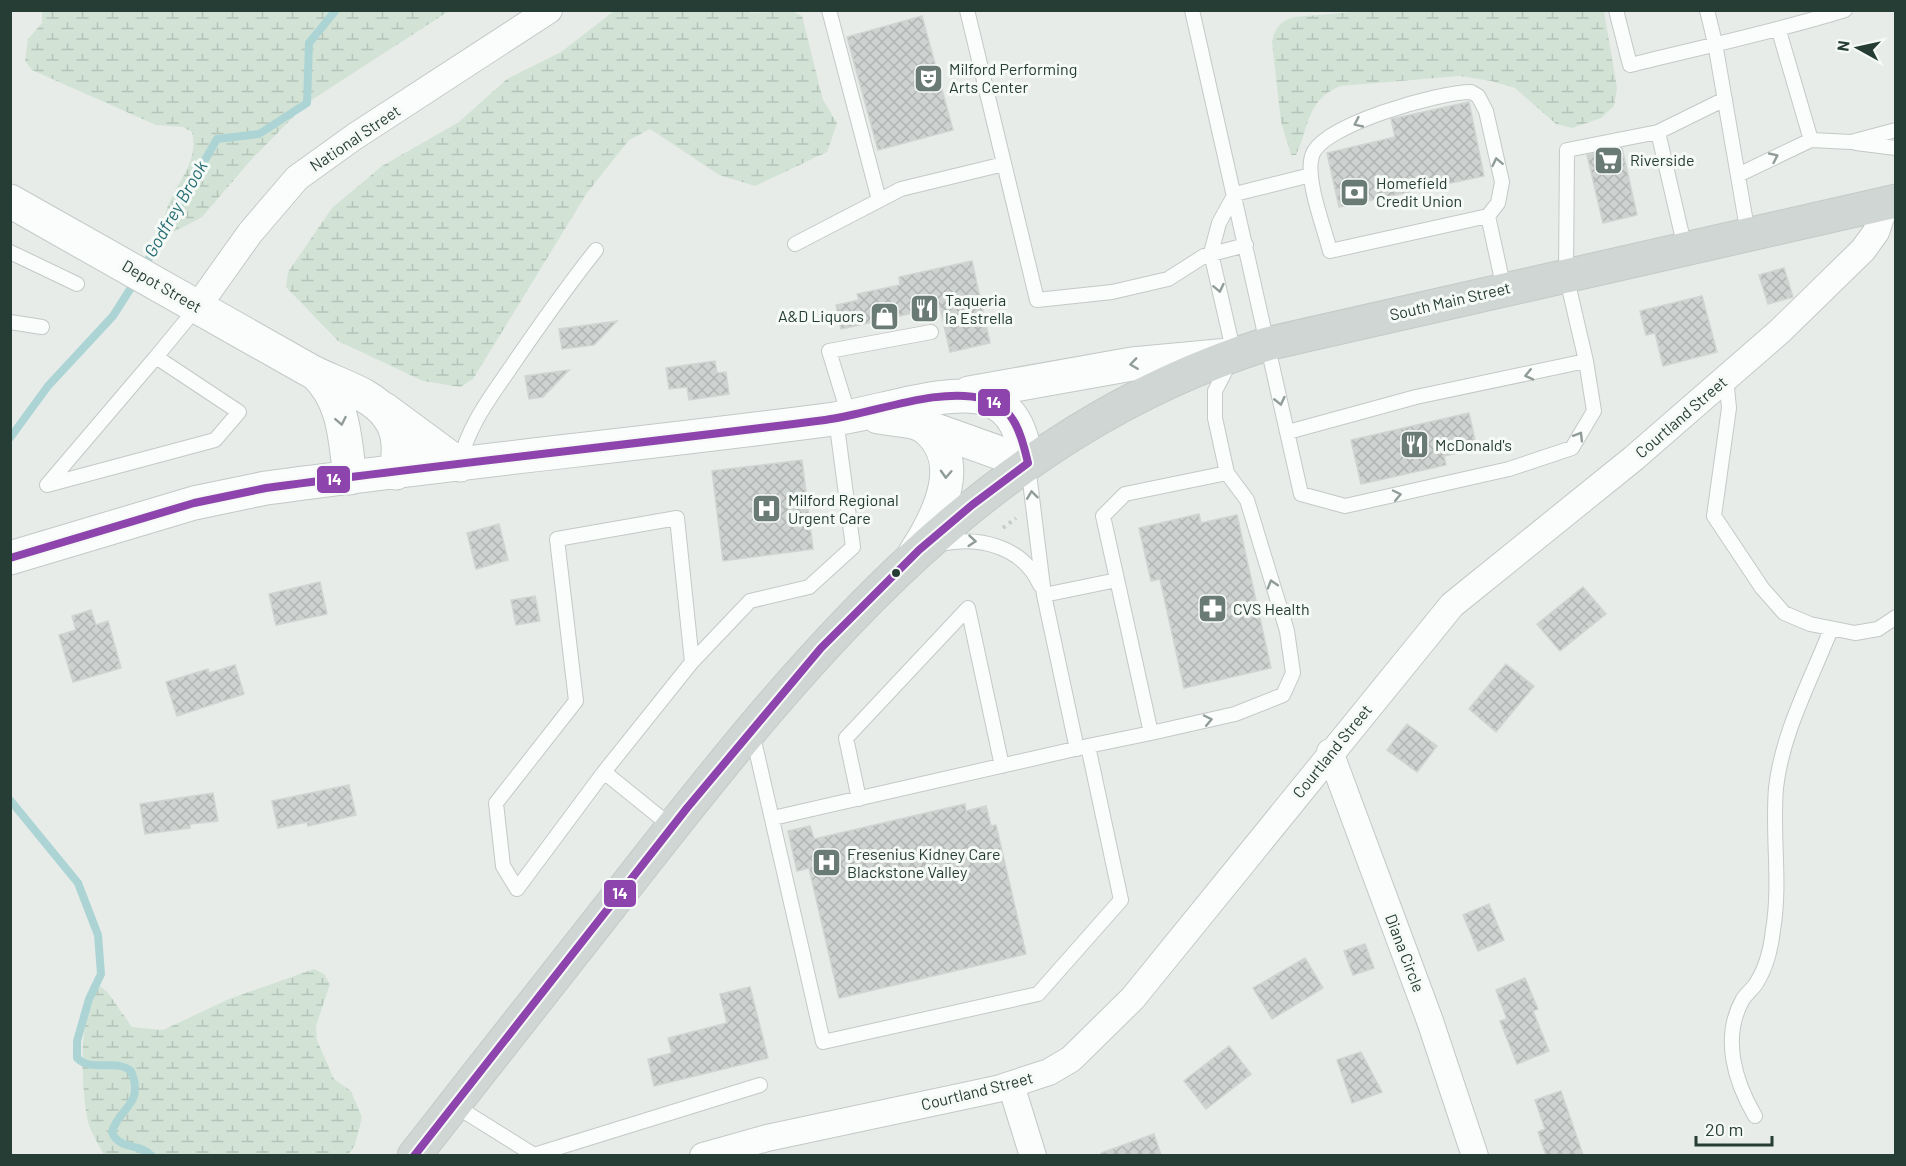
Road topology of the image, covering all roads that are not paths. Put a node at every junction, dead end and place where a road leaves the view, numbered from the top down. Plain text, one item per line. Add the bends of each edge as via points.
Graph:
1 (549, 10) edge
2 (829, 10) edge
3 (967, 10) edge
4 (1192, 10) edge
5 (1616, 10) edge
6 (1707, 10) edge
7 (1845, 10) edge
8 (1779, 31) junction
9 (1715, 43) junction
10 (1725, 99) junction
11 (1896, 130) edge
12 (1658, 132) junction
13 (1811, 140) junction
14 (1851, 142) junction
15 (1896, 148) edge
16 (1004, 164) junction
17 (1738, 174) junction
18 (1311, 175) junction
19 (1235, 194) junction
20 (879, 200) junction
21 (10, 201) edge
22 (1891, 202) edge
23 (1488, 216) junction
24 (1748, 234) junction
25 (795, 244) dead end
26 (1246, 245) junction
27 (1685, 248) junction
28 (596, 250) dead end
29 (10, 252) edge
30 (1211, 253) junction
31 (1566, 275) junction
32 (77, 284) dead end
33 (1504, 289) junction
34 (198, 306) junction
35 (10, 321) edge
36 (42, 327) dead end
37 (931, 332) dead end
38 (1267, 344) junction
39 (1234, 354) junction
40 (156, 357) junction
41 (1586, 361) junction
42 (313, 372) junction
43 (1726, 377) junction
44 (951, 396) junction
45 (376, 404) junction
46 (842, 418) junction
47 (922, 425) junction
48 (1288, 432) junction
49 (1028, 463) junction
50 (460, 465) junction
51 (396, 473) junction
52 (1227, 473) junction
53 (350, 478) junction
54 (915, 553) junction
55 (10, 558) edge
56 (1117, 580) junction
57 (1044, 595) junction
58 (1896, 617) edge
59 (1831, 629) junction
60 (692, 662) junction
61 (751, 730) junction
62 (1151, 733) junction
63 (1083, 748) junction
64 (1330, 752) junction
65 (1002, 766) junction
66 (604, 772) junction
67 (859, 799) junction
68 (774, 818) junction
69 (672, 827) junction
70 (760, 1085) dead end
71 (1011, 1085) junction
72 (454, 1105) junction
73 (1755, 1116) dead end
74 (414, 1155) edge
75 (703, 1155) edge
76 (1033, 1155) edge
77 (1475, 1155) edge

1 - 34 street, National Street via 297,178 250,233
2 - 20 lane
3 - 16 lane
4 - 19 lane
5 - 9 lane via 1630,65
6 - 9 lane
7 - 8 lane
8 - 9 lane
8 - 13 lane
9 - 10 lane
10 - 12 lane
10 - 17 lane
11 - 14 lane
12 - 27 lane
12 - 31 lane via 1567,150
13 - 14 lane
17 -> 13 lane
14 - 15 lane
16 - 20 lane via 901,189
16 - 30 lane via 1037,300 1112,292 1168,279
17 - 24 lane
18 - 19 lane
18 - 23 lane via 1330,251
23 -> 18 lane via 1498,203 1502,182 1486,111 1478,96 1471,92 1390,108 1330,136 1321,141 1312,156
19 - 26 lane
19 - 30 lane via 1215,233
20 - 25 lane
21 - 34 main road, Depot Street
22 - 24 main road, South Main Street
22 - 43 street, Courtland Street via 1863,250
23 - 33 lane
24 - 27 main road, South Main Street
26 - 30 lane
26 - 38 lane
27 - 31 main road, South Main Street
28 - 50 lane via 542,320 480,414 466,441
29 - 32 lane
30 -> 39 lane
31 - 33 main road, South Main Street
31 - 41 lane
33 - 38 main road, South Main Street
34 - 40 lane
34 - 42 main road, Depot Street
35 - 36 lane
37 - 46 lane via 829,351
38 - 39 main road, South Main Street
38 -> 48 lane
39 -> 44 main road via 1132,364
39 - 49 main road, South Main Street via 1135,399
39 - 52 lane via 1220,378 1213,405
40 - 40 lane via 239,412 216,440 47,485
41 -> 48 lane via 1416,397
48 -> 41 lane via 1301,494 1345,506 1429,489 1572,448 1594,411
42 - 45 main road, Depot Street
42 -> 53 main road, Depot Street via 339,407
43 - 59 lane via 1729,408 1714,516 1775,604 1796,619
43 - 64 street, Courtland Street via 1634,458 1461,596
44 - 46 main road
44 - 49 main road via 986,398 1008,411 1019,428
45 - 50 main road
45 - 51 main road, Depot Street via 396,431
46 - 47 main road via 883,417
46 - 50 main road
46 - 60 lane via 853,547 809,588 750,601
47 - 49 main road
47 -> 54 main road via 944,449 947,476 936,518
49 - 54 main road, South Main Street
57 -> 49 lane
50 - 51 main road
51 - 53 main road
52 - 56 lane via 1125,494 1103,516
62 -> 52 lane via 1235,714 1283,695 1293,673 1287,631 1247,500
53 - 55 main road via 215,498
54 -> 57 lane via 962,540 999,547 1026,562
54 - 61 main road, South Main Street via 868,598
56 - 57 lane
56 - 62 lane
57 - 63 lane
58 - 59 lane via 1866,632
59 - 73 lane via 1781,762 1775,807 1776,890 1771,945 1765,967 1743,999 1732,1036 1737,1077
60 - 66 lane
60 - 66 lane via 677,518 557,539 576,701 496,803 503,866 517,888
61 - 68 lane
61 - 69 main road, South Main Street
62 - 63 lane
63 - 65 lane
63 - 68 lane via 1121,900 1038,994 823,1042
64 - 71 street, Courtland Street via 1118,1014 1060,1066
64 - 77 street, Diana Circle via 1430,1021
65 - 67 lane
65 - 67 lane via 968,608 846,738
66 - 69 lane
67 - 68 lane
69 - 72 main road, South Main Street
70 - 72 lane via 534,1155
71 - 75 street, Courtland Street
71 - 76 street
72 - 74 main road, South Main Street

